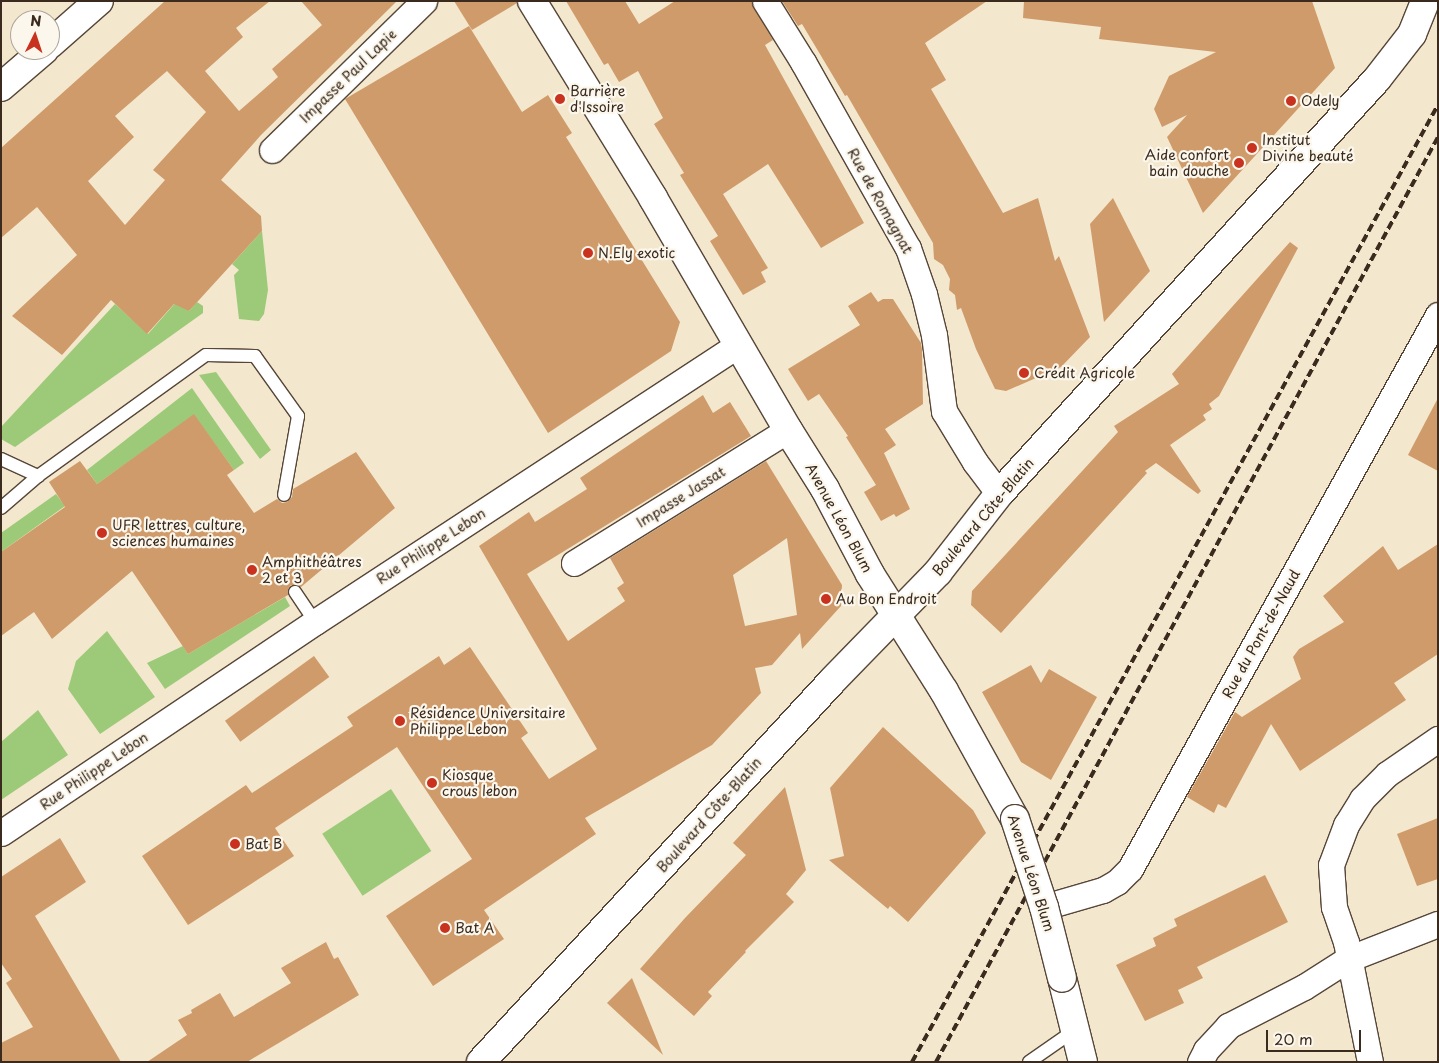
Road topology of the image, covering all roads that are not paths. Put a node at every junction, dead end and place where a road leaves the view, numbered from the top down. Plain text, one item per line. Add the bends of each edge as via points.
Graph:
1 (99, 1) edge
2 (424, 1) edge
3 (532, 1) edge
4 (765, 1) edge
5 (1425, 1) edge
6 (1438, 26) edge
7 (1412, 34) junction
8 (60, 35) edge
9 (32, 60) edge
10 (1, 87) edge
11 (272, 150) dead end
12 (1438, 315) edge
13 (738, 345) junction
14 (788, 430) junction
15 (1, 458) edge
16 (38, 476) junction
17 (999, 494) junction
18 (284, 495) dead end
19 (1, 508) edge
20 (574, 563) dead end
21 (295, 592) dead end
22 (896, 614) junction
23 (315, 622) junction
24 (1438, 739) edge
25 (1, 833) edge
26 (1044, 907) junction
27 (1438, 924) edge
28 (1348, 958) junction
29 (1075, 1030) junction
30 (481, 1062) edge
31 (1029, 1062) edge
32 (1083, 1062) edge
33 (1200, 1062) edge
34 (1370, 1062) edge

1 - 8 main road
2 - 11 street, Impasse Paul Lapie
3 - 13 main road, Avenue Léon Blum via 653,198
4 - 17 street, Rue de Romagnat via 908,248 934,335 944,411
5 - 7 main road, Boulevard Côte-Blatin
6 - 7 main road
7 - 17 main road, Boulevard Côte-Blatin via 1377,79
9 - 10 main road
12 - 26 street, Rue du Pont-de-Naud via 1130,869 1103,890
13 - 14 main road, Avenue Léon Blum
13 - 23 street, Rue Philippe Lebon
14 - 20 street, Impasse Jassat
14 - 22 main road, Avenue Léon Blum
15 - 16 lane
16 - 18 lane via 206,355 255,356 298,416
16 - 19 lane
17 - 22 main road, Boulevard Côte-Blatin via 938,572
21 - 23 lane
22 - 26 main road, Avenue Léon Blum, bridge via 944,691 1015,819
22 - 30 main road, Boulevard Côte-Blatin
23 - 25 street, Rue Philippe Lebon
24 - 28 street via 1387,774 1362,799 1346,825 1331,865 1334,907
26 - 29 main road, Avenue Léon Blum, bridge
27 - 28 street
28 - 33 street via 1304,987 1228,1026 1206,1050
28 - 34 street
29 - 31 lane
29 - 32 main road, Avenue Léon Blum

